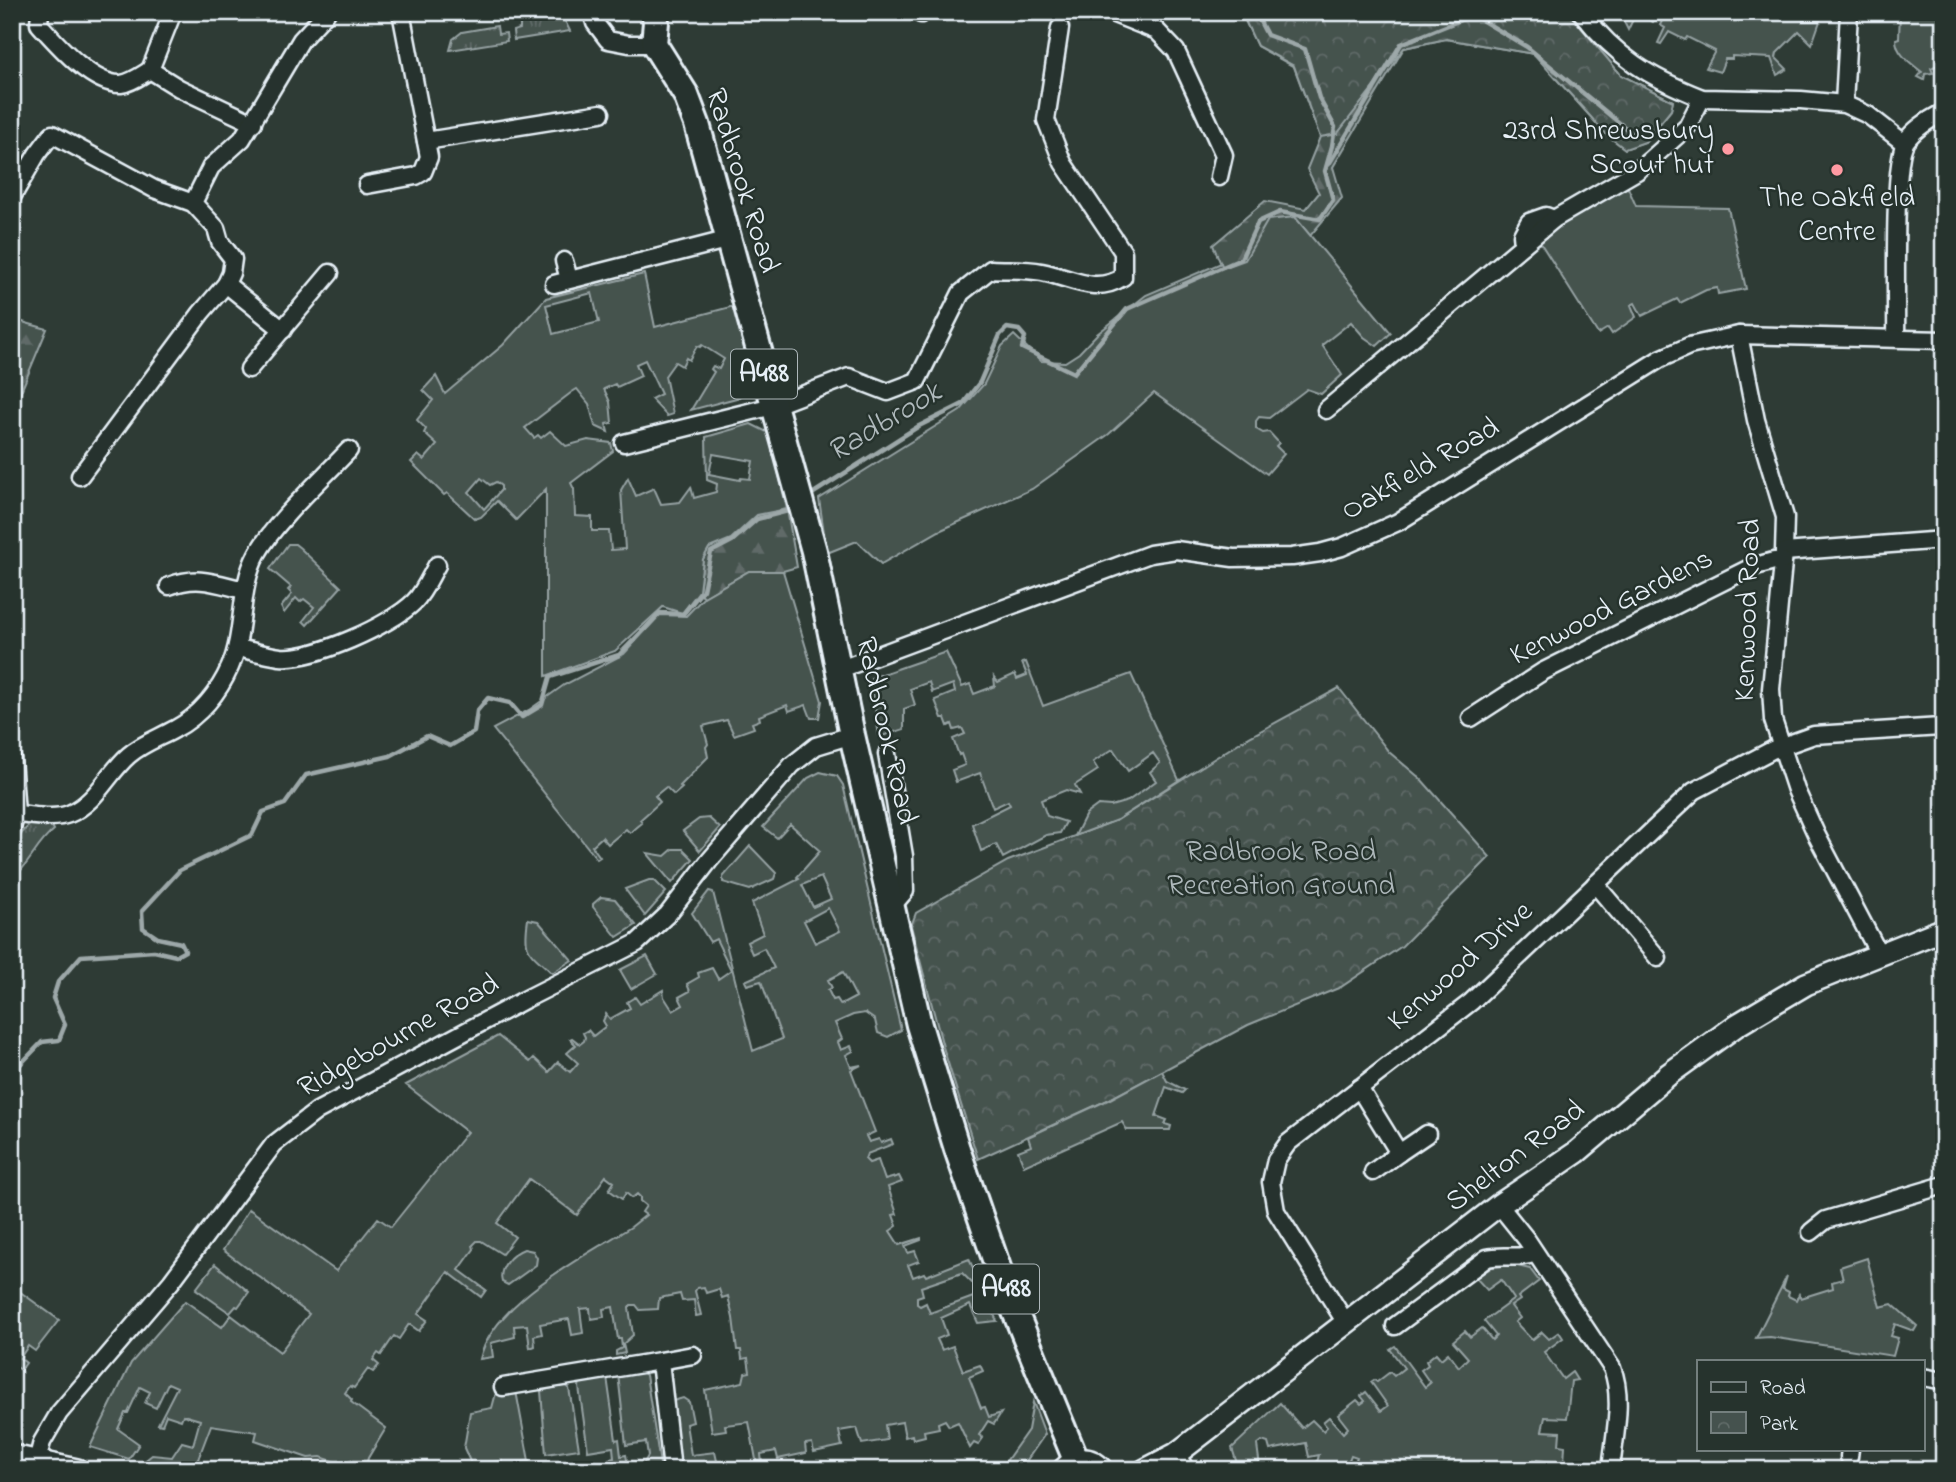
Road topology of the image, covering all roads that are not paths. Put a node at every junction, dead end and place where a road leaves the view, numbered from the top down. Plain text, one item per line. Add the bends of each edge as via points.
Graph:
1 (40, 12) edge
2 (173, 12) edge
3 (327, 12) edge
4 (401, 12) edge
5 (592, 12) edge
6 (654, 12) edge
7 (1109, 12) edge
8 (1581, 12) edge
9 (1849, 12) edge
10 (1060, 28) dead end
11 (654, 44) junction
12 (150, 70) junction
13 (1702, 98) junction
14 (1844, 104) junction
15 (1944, 112) edge
16 (601, 113) dead end
17 (253, 122) junction
18 (426, 141) junction
19 (1904, 143) junction
20 (1219, 177) dead end
21 (368, 185) dead end
22 (12, 197) edge
23 (192, 203) junction
24 (730, 239) junction
25 (564, 261) dead end
26 (330, 273) dead end
27 (226, 284) junction
28 (283, 330) junction
29 (1739, 335) junction
30 (1896, 338) junction
31 (1944, 340) edge
32 (249, 369) dead end
33 (773, 406) junction
34 (1326, 410) dead end
35 (624, 443) dead end
36 (349, 450) dead end
37 (313, 464) dead end
38 (326, 474) junction
39 (80, 476) dead end
40 (1944, 540) edge
41 (1784, 557) junction
42 (437, 565) dead end
43 (169, 586) dead end
44 (244, 590) junction
45 (238, 648) junction
46 (838, 670) junction
47 (1471, 718) dead end
48 (1941, 727) dead end
49 (852, 735) junction
50 (1780, 747) junction
51 (887, 754) dead end
52 (12, 758) edge
53 (14, 821) edge
54 (1595, 884) junction
55 (892, 906) junction
56 (1944, 929) edge
57 (1879, 954) junction
58 (1658, 958) dead end
59 (1359, 1088) junction
60 (1427, 1134) dead end
61 (1399, 1153) junction
62 (1373, 1172) dead end
63 (1944, 1185) edge
64 (1499, 1205) junction
65 (1811, 1232) dead end
66 (1535, 1253) junction
67 (1346, 1323) junction
68 (1395, 1326) dead end
69 (692, 1355) dead end
70 (660, 1361) junction
71 (1924, 1377) edge
72 (1944, 1381) edge
73 (503, 1387) dead end
74 (12, 1456) edge
75 (37, 1461) junction
76 (1181, 1462) edge
77 (1070, 1465) edge
78 (77, 1470) edge
79 (672, 1470) edge
80 (1102, 1470) edge
81 (1145, 1470) edge
82 (1611, 1470) edge

1 - 12 street via 39,24 92,74 122,84
2 - 12 street
3 - 17 street via 301,40
4 - 18 street
5 - 11 street via 608,40
6 - 11 main road
7 - 20 street via 1157,32 1176,51 1232,153
8 - 13 street via 1623,57
9 - 14 street
10 - 33 street via 1046,120 1063,163 1123,252 1123,277 1111,285 1094,286 1040,271 991,269 961,293 917,381 888,392 849,377
11 - 24 main road, Radbrook Road / A488 via 697,124
12 - 17 street
13 - 14 street
13 - 34 street via 1687,127 1643,165 1554,219
14 - 19 street
15 - 19 street
16 - 18 street
17 - 23 street via 242,139 211,167
18 - 21 street via 429,157 423,172
19 - 30 street via 1898,170
22 - 23 street via 52,134 154,189
23 - 27 street via 216,228 233,259
24 - 25 street via 561,281
24 - 33 main road, Radbrook Road / A488
26 - 28 street
27 - 28 street
27 - 39 street
28 - 32 street
29 - 30 street, Oakfield Road
29 - 41 street, Kenwood Road via 1756,420 1784,517
29 - 46 street, Oakfield Road via 1689,346 1660,359 1398,522 1342,547 1292,556 1233,558 1177,550 1150,554
30 - 31 street, Oakfield Road
33 - 35 street
33 - 46 main road, Radbrook Road / A488 via 814,551
36 - 38 street
37 - 38 street
38 - 44 street via 273,531 257,554
40 - 41 street, Kenwood Gardens
41 - 47 street, Kenwood Gardens via 1752,567 1555,666
41 - 50 street, Kenwood Road via 1771,689
42 - 45 street via 416,600 398,615 325,650 282,657
43 - 44 street via 187,572
44 - 45 street
45 - 53 street via 220,688 207,704 176,729 138,747 84,805 56,817
46 - 49 main road, Radbrook Road / A488
48 - 50 street, Kenwood Drive via 1814,735
49 - 55 main road, Radbrook Road / A488
49 - 75 street, Ridgebourne Road via 816,746 792,765 668,914 637,943 317,1111 274,1144 171,1282 59,1413
50 - 54 street, Kenwood Drive via 1694,791
50 - 57 street, Kenwood Road via 1817,836
51 - 55 street via 904,856 905,891
52 - 53 street
54 - 58 street
54 - 59 street, Kenwood Drive via 1471,1002
55 - 77 main road, Radbrook Road / A488 via 919,1025 957,1149
56 - 57 main road, Shelton Road
57 - 64 main road, Shelton Road via 1806,984 1737,1026 1669,1074 1577,1152
59 - 61 street
59 - 67 street, Kenwood Drive via 1288,1143 1276,1160 1271,1182 1276,1211
60 - 61 street
61 - 62 street
63 - 65 street via 1826,1220
64 - 66 street
64 - 67 main road, Shelton Road
66 - 68 street via 1487,1258
66 - 82 street via 1595,1339 1617,1381
67 - 76 main road, Shelton Road
69 - 70 street
70 - 73 street
70 - 79 street
71 - 72 street
74 - 75 main road
75 - 78 main road
76 - 81 main road, Shelton Road
77 - 80 main road via 1086,1459

